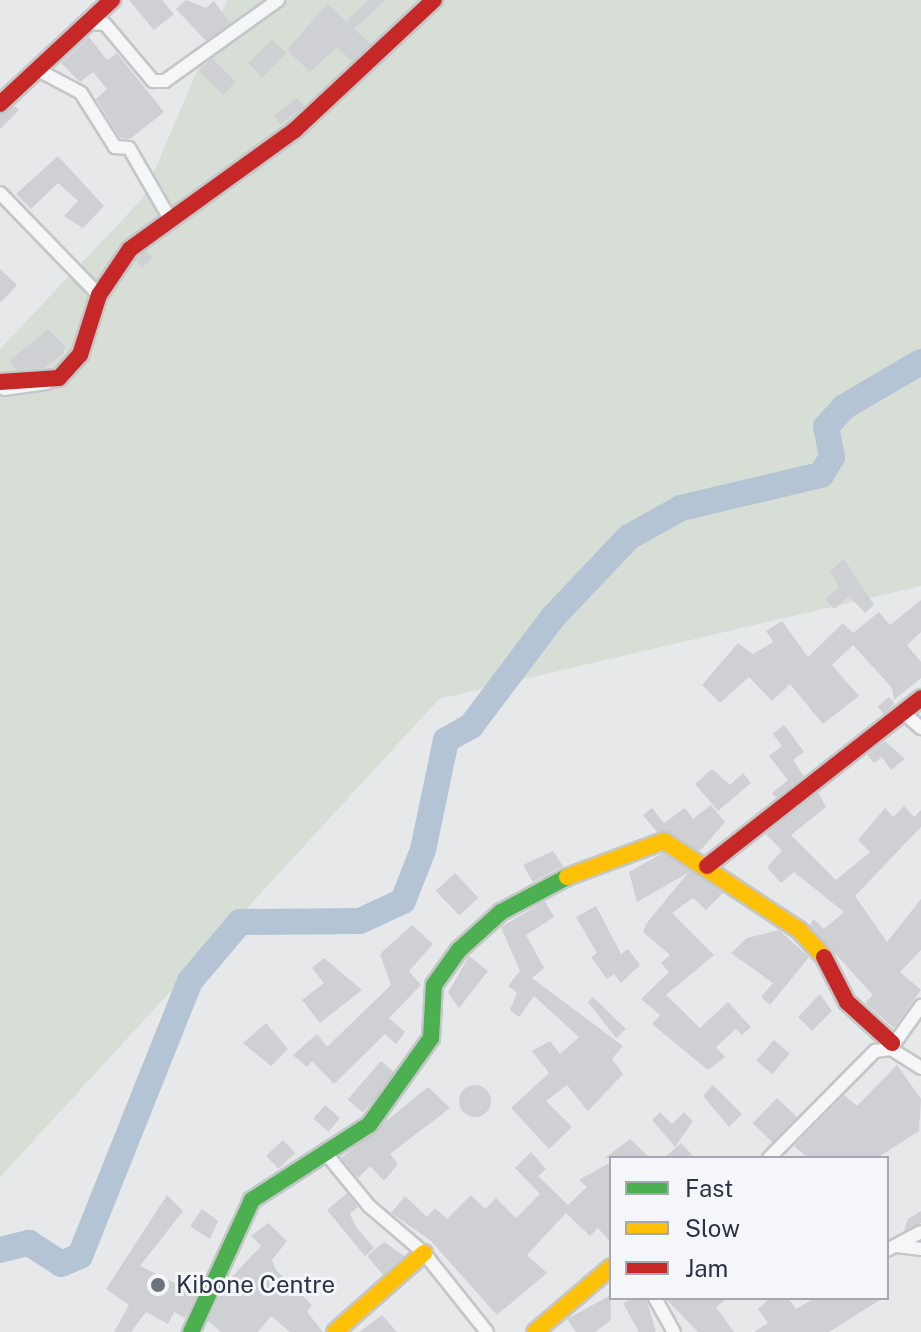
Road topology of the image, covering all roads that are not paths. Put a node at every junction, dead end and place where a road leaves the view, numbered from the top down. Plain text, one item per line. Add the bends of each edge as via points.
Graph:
1 (112, 0) edge
2 (278, 0) edge
3 (434, 0) edge
4 (89, 23) junction
5 (38, 70) junction
6 (0, 104) edge
7 (0, 193) edge
8 (169, 217) junction
9 (99, 295) junction
10 (0, 382) edge
11 (47, 383) junction
12 (0, 389) edge
13 (921, 698) edge
14 (903, 712) junction
15 (921, 728) edge
16 (707, 866) junction
17 (921, 1006) edge
18 (892, 1046) junction
19 (921, 1068) edge
20 (328, 1156) junction
21 (771, 1156) edge
22 (921, 1232) edge
23 (892, 1248) edge
24 (921, 1249) edge
25 (424, 1253) junction
26 (609, 1269) edge
27 (656, 1300) edge
28 (191, 1332) edge
29 (335, 1332) edge
30 (487, 1332) edge
31 (535, 1332) edge
32 (674, 1332) edge

1 - 4 street
2 - 4 street via 165,81 146,74 105,24
3 - 8 street via 295,130
4 - 5 street
5 - 6 street
5 - 8 street via 81,93 115,147 129,148
7 - 9 street
8 - 9 street via 130,249
9 - 11 street via 80,355
10 - 11 street
11 - 12 street
13 - 14 street
14 - 15 street
14 - 16 street
16 - 18 street via 799,930 827,960 847,1002
16 - 20 street via 664,841 576,872 501,912 434,985 431,1038 417,1065 369,1125
17 - 18 street
18 - 19 street
18 - 21 street via 875,1051 855,1069
20 - 25 street via 369,1206
20 - 28 street via 283,1175 252,1200
22 - 23 street
23 - 24 street
25 - 29 street
25 - 30 street
26 - 31 street
27 - 32 street

